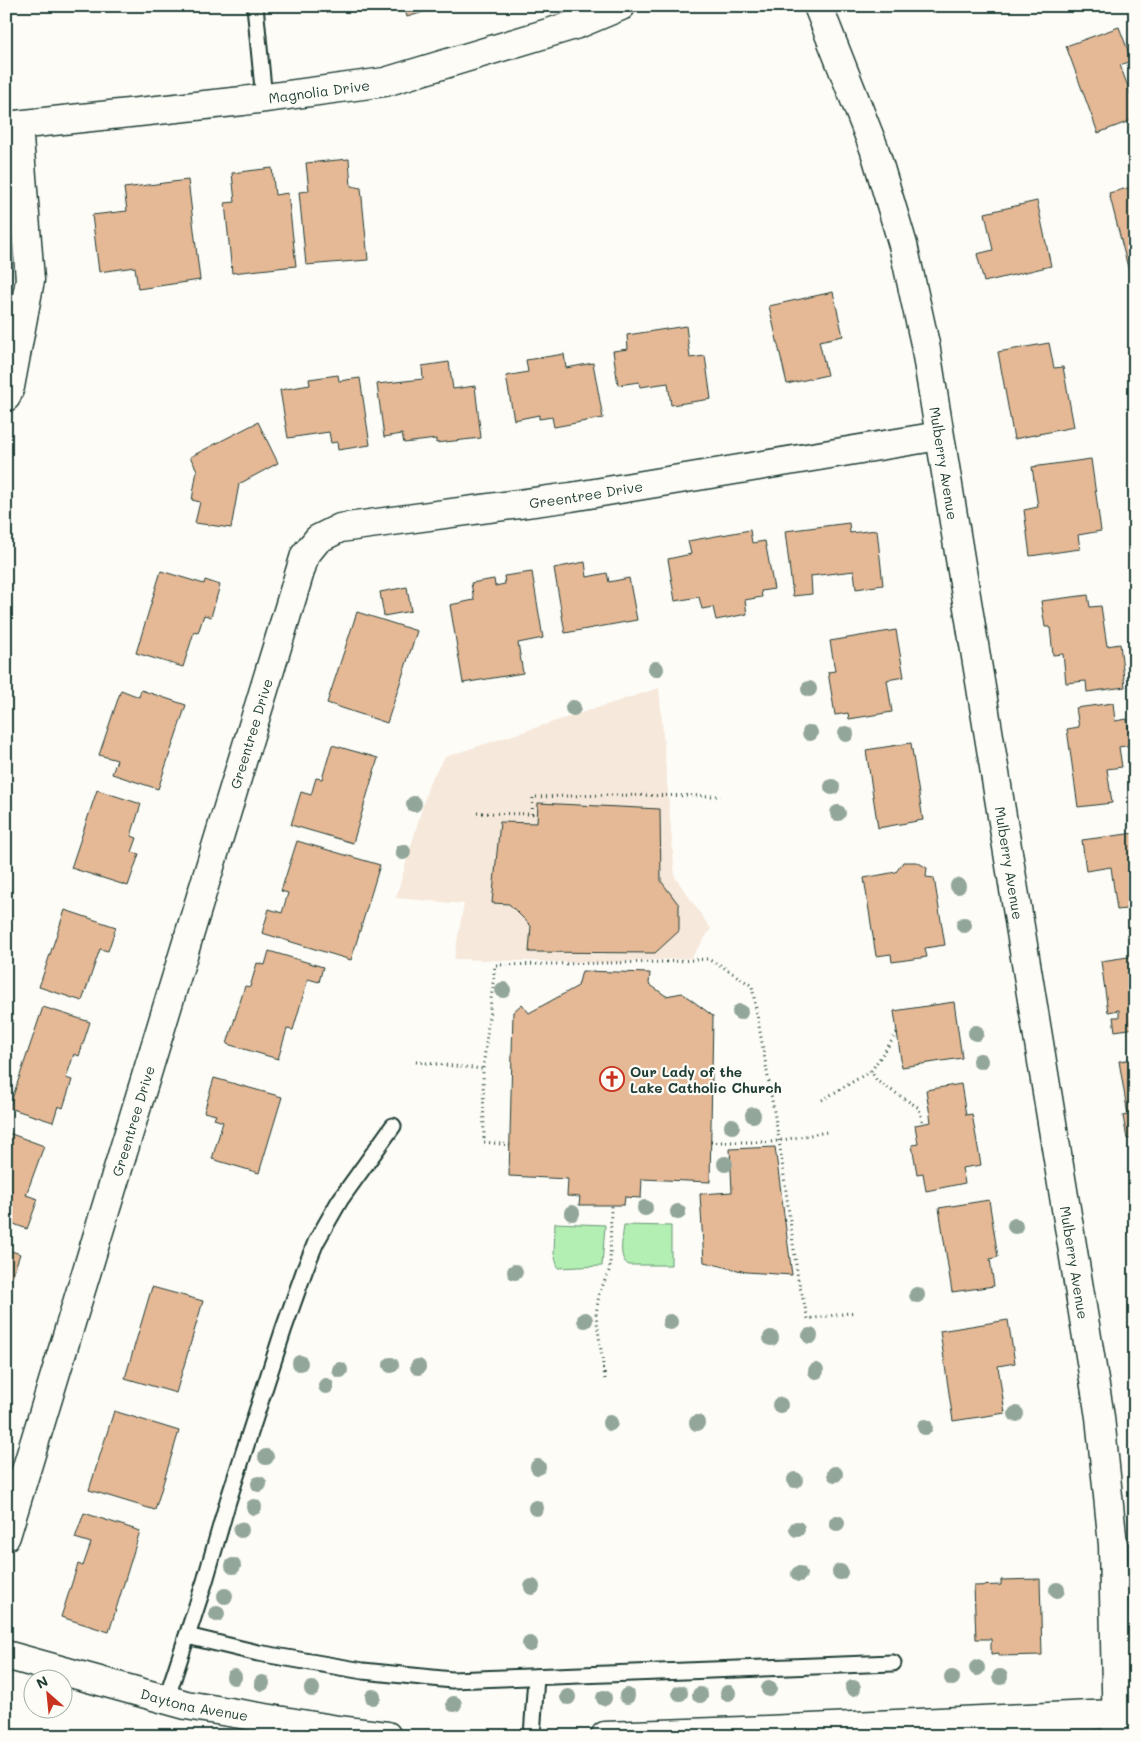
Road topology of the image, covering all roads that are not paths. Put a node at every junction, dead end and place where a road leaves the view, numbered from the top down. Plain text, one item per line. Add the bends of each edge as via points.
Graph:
1 (255, 6) edge
2 (622, 6) edge
3 (818, 6) edge
4 (264, 99) junction
5 (12, 126) edge
6 (6, 397) edge
7 (939, 436) junction
8 (393, 1126) dead end
9 (6, 1536) edge
10 (187, 1636) junction
11 (6, 1654) edge
12 (893, 1663) dead end
13 (536, 1677) junction
14 (166, 1700) junction
15 (1123, 1721) edge
16 (743, 1734) edge
17 (387, 1736) edge
18 (532, 1736) edge
19 (605, 1736) edge

1 - 4 lane
2 - 4 street, Magnolia Drive via 578,24 385,82
3 - 7 street, Mulberry Avenue via 874,148 903,246
4 - 5 street, Magnolia Drive
5 - 6 street via 30,280
7 - 9 street, Greentree Drive via 571,497 340,528 318,539 305,555
7 - 15 street, Mulberry Avenue via 1100,1417 1113,1545
8 - 10 lane via 340,1200 305,1269 228,1500
10 - 13 lane via 363,1671 452,1680
10 - 14 lane
11 - 14 street, Daytona Avenue
12 - 13 lane
13 - 18 lane
14 - 17 street, Daytona Avenue
15 - 16 street
16 - 19 street

